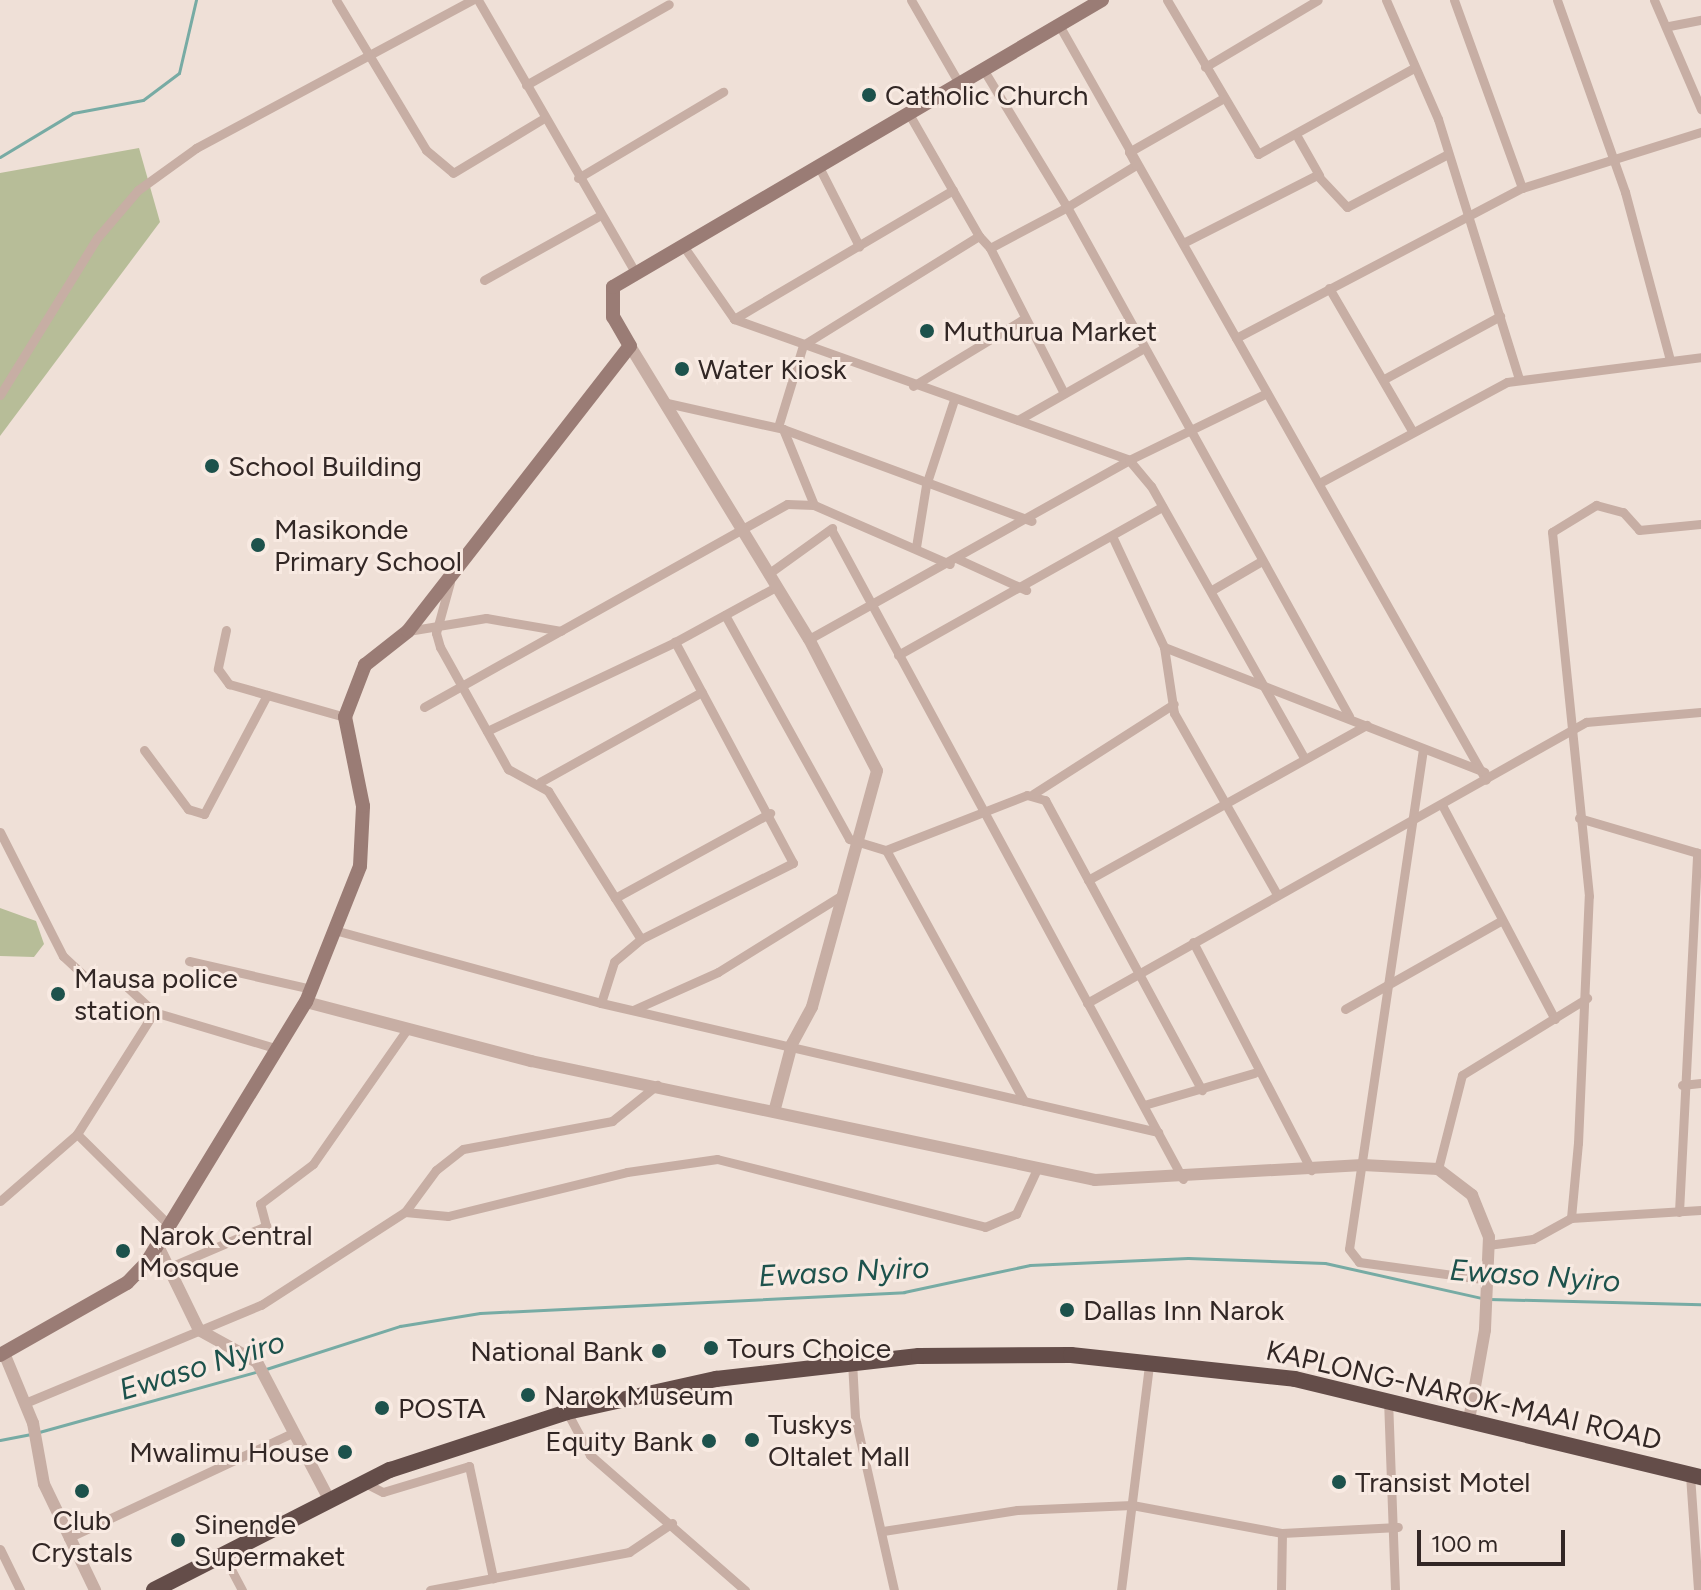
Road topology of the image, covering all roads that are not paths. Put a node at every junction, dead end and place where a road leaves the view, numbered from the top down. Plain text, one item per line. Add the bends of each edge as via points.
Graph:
1 (336, 0) edge
2 (472, 0) edge
3 (478, 0) edge
4 (911, 0) edge
5 (1102, 0) edge
6 (1167, 0) edge
7 (1318, 0) edge
8 (1386, 0) edge
9 (1454, 0) edge
10 (1557, 0) edge
11 (1654, 0) edge
12 (669, 4) dead end
13 (1701, 20) edge
14 (1059, 25) junction
15 (1669, 26) junction
16 (370, 53) junction
17 (1205, 67) junction
18 (1414, 68) junction
19 (983, 69) junction
20 (959, 83) junction
21 (526, 85) junction
22 (723, 92) dead end
23 (1222, 99) junction
24 (1701, 109) edge
25 (909, 114) junction
26 (544, 118) junction
27 (1701, 132) edge
28 (1298, 138) junction
29 (1448, 154) junction
30 (1613, 155) junction
31 (1136, 165) junction
32 (819, 167) junction
33 (1319, 175) junction
34 (578, 178) junction
35 (1522, 188) junction
36 (953, 190) junction
37 (1067, 207) junction
38 (1465, 214) junction
39 (601, 215) junction
40 (979, 236) junction
41 (1183, 243) junction
42 (859, 246) junction
43 (684, 247) junction
44 (990, 248) junction
45 (635, 272) junction
46 (484, 280) dead end
47 (1329, 288) junction
48 (1500, 316) junction
49 (734, 319) junction
50 (1022, 320) junction
51 (1236, 338) junction
52 (803, 345) junction
53 (630, 346) junction
54 (1144, 348) junction
55 (1701, 357) edge
56 (1670, 360) junction
57 (1386, 378) junction
58 (1519, 379) junction
59 (913, 386) junction
60 (1064, 393) junction
61 (1267, 393) junction
62 (0, 395) edge
63 (954, 400) junction
64 (667, 403) junction
65 (1018, 420) junction
66 (780, 428) junction
67 (1411, 429) junction
68 (1188, 430) junction
69 (1129, 460) junction
70 (1323, 481) junction
71 (926, 485) junction
72 (814, 505) junction
73 (1162, 507) junction
74 (832, 518) junction
75 (1032, 521) junction
76 (1701, 524) edge
77 (742, 528) junction
78 (832, 531) junction
79 (1112, 536) junction
80 (916, 547) junction
81 (954, 561) junction
82 (1260, 562) junction
83 (454, 571) junction
84 (768, 574) junction
85 (774, 588) junction
86 (1026, 590) junction
87 (1212, 590) junction
88 (872, 604) junction
89 (725, 615) junction
90 (443, 622) junction
91 (226, 630) dead end
92 (408, 631) junction
93 (563, 631) junction
94 (809, 639) junction
95 (675, 642) junction
96 (1164, 647) junction
97 (898, 655) junction
98 (460, 682) junction
99 (1262, 685) junction
100 (702, 692) junction
101 (267, 695) junction
102 (1175, 701) junction
103 (424, 707) dead end
104 (1701, 712) edge
105 (1349, 716) junction
106 (345, 717) junction
107 (1367, 725) junction
108 (487, 731) junction
109 (1572, 733) junction
110 (1423, 749) junction
111 (144, 750) dead end
112 (1304, 757) junction
113 (1485, 776) junction
114 (540, 782) junction
115 (1033, 794) junction
116 (1224, 805) junction
117 (1442, 805) junction
118 (770, 813) junction
119 (983, 815) junction
120 (1579, 818) junction
121 (1411, 819) junction
122 (0, 832) edge
123 (861, 845) junction
124 (886, 850) junction
125 (1699, 853) edge
126 (1088, 880) junction
127 (1277, 894) junction
128 (842, 895) junction
129 (615, 898) junction
130 (1499, 922) junction
131 (338, 931) junction
132 (641, 939) junction
133 (1193, 942) junction
134 (189, 961) dead end
135 (1137, 971) junction
136 (1388, 986) junction
137 (308, 996) junction
138 (1587, 998) junction
139 (601, 1003) junction
140 (1087, 1003) junction
141 (1345, 1009) dead end
142 (633, 1010) junction
143 (154, 1012) junction
144 (1555, 1019) junction
145 (405, 1032) junction
146 (792, 1044) junction
147 (278, 1049) junction
148 (1254, 1073) junction
149 (1701, 1083) edge
150 (657, 1085) junction
151 (1682, 1085) junction
152 (1202, 1090) junction
153 (1024, 1101) junction
154 (1144, 1105) junction
155 (774, 1112) junction
156 (1158, 1132) junction
157 (77, 1134) junction
158 (1363, 1165) junction
159 (1037, 1169) junction
160 (1438, 1169) junction
161 (1311, 1170) junction
162 (1183, 1179) junction
163 (0, 1201) edge
164 (1701, 1210) edge
165 (405, 1212) junction
166 (1679, 1212) junction
167 (1571, 1218) junction
168 (170, 1226) junction
169 (1488, 1245) junction
170 (158, 1246) junction
171 (168, 1268) junction
172 (1488, 1280) junction
173 (199, 1330) junction
174 (1, 1351) edge
175 (852, 1361) junction
176 (1149, 1364) junction
177 (1388, 1399) junction
178 (25, 1403) junction
179 (567, 1412) junction
180 (1469, 1420) junction
181 (294, 1432) junction
182 (1696, 1476) edge
183 (363, 1482) junction
184 (329, 1499) junction
185 (1132, 1505) junction
186 (672, 1523) junction
187 (1398, 1527) junction
188 (883, 1531) junction
189 (1282, 1533) junction
190 (68, 1538) junction
191 (0, 1549) edge
192 (223, 1553) junction
193 (12, 1573) junction
194 (493, 1578) junction
195 (0, 1579) edge
196 (892, 1589) edge
197 (20, 1590) edge
198 (95, 1590) edge
199 (154, 1590) edge
200 (242, 1590) edge
201 (430, 1590) edge
202 (745, 1590) edge
203 (1121, 1590) edge
204 (1281, 1590) edge
205 (1395, 1590) edge
206 (1698, 1590) edge

1 - 16 street
2 - 16 street
3 - 21 street
4 - 20 street
5 - 14 main road
6 - 17 street
7 - 17 street
8 - 18 street
9 - 35 street
10 - 30 street
11 - 15 street
12 - 21 street
13 - 15 street
14 - 19 main road
14 - 31 street
15 - 24 street
16 - 26 street via 426,150 453,173
16 - 62 street via 196,148 138,190 97,238
17 - 23 street
18 - 28 street
18 - 29 street
19 - 20 main road
19 - 37 street
20 - 25 main road
21 - 26 street
22 - 34 street
23 - 28 street via 1258,154
23 - 31 street via 1129,152
25 - 32 main road
25 - 36 street
26 - 34 street
27 - 30 street
28 - 33 street
29 - 33 street via 1347,207 1334,201
29 - 38 street
30 - 35 street
30 - 56 street
31 - 37 street
31 - 41 street
32 - 42 street
32 - 43 main road
33 - 41 street
34 - 39 street
35 - 38 street
36 - 40 street
36 - 42 street
37 - 44 street
37 - 54 street
38 - 47 street
38 - 48 street
39 - 45 street
39 - 46 street
40 - 44 street
40 - 52 street
41 - 51 street
42 - 49 street
43 - 45 main road
43 - 49 street
44 - 50 street
45 - 53 main road via 609,294
47 - 51 street
47 - 57 street
48 - 57 street
48 - 58 street
49 - 52 street
50 - 59 street
50 - 60 street
51 - 61 street
52 - 59 street
52 - 66 street
53 - 64 street
53 - 83 main road
54 - 60 street
54 - 68 street
55 - 56 street
56 - 58 street
57 - 67 street
58 - 67 street
59 - 63 street
60 - 65 street
61 - 68 street
61 - 70 street
63 - 65 street
63 - 71 street
64 - 66 street
64 - 77 street
65 - 69 street
66 - 71 street
66 - 72 street
67 - 70 street
68 - 69 street
68 - 82 street
69 - 73 street
69 - 75 street
70 - 113 street
71 - 75 street
71 - 80 street
72 - 74 street
72 - 77 street via 787,504
73 - 79 street
73 - 87 street
74 - 78 street
74 - 80 street
75 - 81 street
76 - 109 street via 1639,530 1623,512 1596,505 1552,532
77 - 84 street
77 - 93 street
78 - 84 street
78 - 88 street
79 - 86 street
79 - 96 street
80 - 81 street
81 - 86 street
81 - 88 street
82 - 87 street
82 - 105 street
83 - 90 street
83 - 92 main road
84 - 85 street
85 - 89 street
85 - 94 street
86 - 97 street
87 - 99 street
88 - 94 street
88 - 97 street
89 - 95 street
89 - 123 street via 843,833
90 - 92 street
90 - 93 street via 486,618
90 - 98 street via 437,640
91 - 101 street via 221,677
92 - 106 main road via 365,665
93 - 98 street
94 - 123 street via 877,771
95 - 100 street
95 - 108 street
96 - 99 street
96 - 102 street
97 - 119 street
98 - 103 street
98 - 108 street
99 - 105 street
99 - 112 street
100 - 114 street
100 - 118 street
101 - 106 street
101 - 111 street via 204,814 182,803
102 - 115 street via 1163,716
102 - 116 street via 1174,713
104 - 109 street via 1597,720
105 - 107 street
106 - 131 main road via 363,844
107 - 110 street
107 - 112 street
108 - 114 street via 508,769
109 - 113 street
109 - 120 street
110 - 113 street
110 - 121 street
112 - 116 street
113 - 117 street
114 - 129 street
115 - 119 street
115 - 126 street via 1045,800
116 - 126 street
116 - 127 street
117 - 121 street
117 - 130 street
118 - 129 street
118 - 132 street via 794,855 791,865
119 - 124 street
119 - 140 street
120 - 125 street
120 - 138 street via 1589,896
121 - 127 street
121 - 136 street
122 - 143 street via 63,956 87,978 126,986
123 - 124 street
123 - 128 street
124 - 153 street
125 - 151 street
126 - 135 street
127 - 133 street
128 - 142 street via 718,972
128 - 146 street via 812,1007
129 - 132 street
130 - 136 street
130 - 144 street
131 - 137 main road
131 - 139 street
132 - 139 street via 614,962
133 - 135 street
133 - 148 street
134 - 137 street
135 - 140 street
135 - 152 street
136 - 141 street
136 - 158 street
137 - 145 street
137 - 147 main road
138 - 144 street
138 - 167 street
139 - 142 street
140 - 154 street
142 - 146 street
143 - 147 street
143 - 157 street
144 - 160 street via 1457,1081
145 - 150 street
145 - 171 street via 313,1164 260,1204 266,1226
146 - 153 street
146 - 155 street
147 - 168 main road
148 - 152 street
148 - 161 street
149 - 151 street
150 - 155 street
150 - 165 street via 612,1121 463,1149 436,1170
151 - 166 street
152 - 154 street
153 - 156 street
154 - 156 street
155 - 159 street
156 - 162 street
157 - 163 street
157 - 168 street
158 - 160 street
158 - 161 street
158 - 172 street via 1351,1257
159 - 162 street via 1095,1180
159 - 165 street via 1016,1214 985,1227 717,1159 627,1172 448,1216
160 - 169 street via 1472,1195
161 - 162 street
164 - 166 street
165 - 173 street via 261,1305
166 - 167 street
167 - 169 street via 1533,1239
168 - 170 main road
169 - 172 street
170 - 171 street
170 - 174 main road via 127,1283
171 - 173 street
172 - 180 street
173 - 178 street
173 - 181 street via 257,1362
174 - 178 street
175 - 176 highway, KAPLONG-NAROK-MAAI ROAD via 1016,1353
175 - 179 highway, KAPLONG-NAROK-MAAI ROAD via 716,1379
175 - 188 street via 855,1417
176 - 177 highway, KAPLONG-NAROK-MAAI ROAD via 1244,1371
176 - 185 street
177 - 180 highway, KAPLONG-NAROK-MAAI ROAD
177 - 187 street
178 - 190 street via 33,1423 32,1441
179 - 183 highway, KAPLONG-NAROK-MAAI ROAD
179 - 186 street via 580,1445
180 - 182 highway, KAPLONG-NAROK-MAAI ROAD
181 - 184 street
181 - 190 street
182 - 206 street
183 - 184 highway, KAPLONG-NAROK-MAAI ROAD
183 - 194 street via 383,1492 469,1466
184 - 192 highway, KAPLONG-NAROK-MAAI ROAD
185 - 188 street via 1017,1510
185 - 189 street
185 - 203 street
186 - 194 street via 629,1552
186 - 202 street
187 - 189 street
187 - 205 street
188 - 196 street
189 - 204 street
190 - 198 street
191 - 193 street
192 - 199 highway, KAPLONG-NAROK-MAAI ROAD
192 - 200 street
193 - 195 street
193 - 197 street
194 - 201 street

